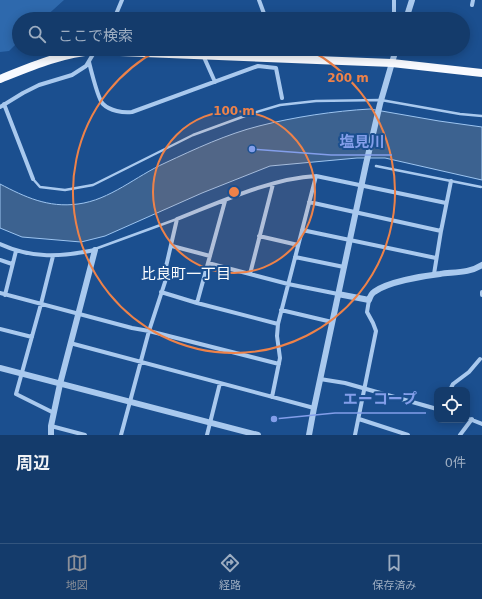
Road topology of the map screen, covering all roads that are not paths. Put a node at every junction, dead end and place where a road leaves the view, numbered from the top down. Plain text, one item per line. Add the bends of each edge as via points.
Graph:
1 (122, 0) edge
2 (259, 0) edge
3 (394, 0) edge
4 (412, 0) edge
5 (473, 0) edge
6 (472, 5) dead end
7 (117, 12) edge
8 (263, 12) edge
9 (394, 12) edge
10 (408, 12) edge
11 (65, 56) edge
12 (92, 56) edge
13 (203, 56) edge
14 (229, 56) edge
15 (394, 56) edge
16 (281, 58) joint
17 (89, 62) junction
18 (392, 63) junction
19 (482, 73) edge
20 (0, 79) edge
21 (215, 82) junction
22 (282, 98) dead end
23 (381, 102) junction
24 (2, 105) edge
25 (482, 116) edge
26 (376, 166) dead end
27 (316, 176) junction
28 (33, 179) joint
29 (451, 181) junction
30 (273, 184) junction
31 (362, 186) junction
32 (481, 188) dead end
33 (225, 201) junction
34 (309, 202) junction
35 (446, 203) junction
36 (356, 212) junction
37 (177, 219) junction
38 (302, 230) junction
39 (441, 231) junction
40 (259, 236) junction
41 (350, 240) junction
42 (0, 244) edge
43 (172, 246) junction
44 (298, 246) junction
45 (95, 250) junction
46 (16, 251) junction
47 (53, 256) junction
48 (210, 256) junction
49 (295, 257) junction
50 (436, 258) junction
51 (0, 260) edge
52 (208, 263) junction
53 (12, 264) junction
54 (482, 265) edge
55 (344, 267) junction
56 (250, 274) junction
57 (434, 274) junction
58 (288, 284) junction
59 (161, 292) junction
60 (482, 292) edge
61 (0, 293) edge
62 (338, 294) junction
63 (5, 295) junction
64 (482, 295) edge
65 (368, 300) junction
66 (197, 303) junction
67 (41, 304) junction
68 (281, 310) junction
69 (78, 313) junction
70 (332, 322) junction
71 (278, 324) junction
72 (0, 329) edge
73 (149, 331) junction
74 (32, 337) junction
75 (70, 343) junction
76 (480, 359) dead end
77 (141, 363) junction
78 (279, 364) junction
79 (0, 368) edge
80 (22, 374) junction
81 (320, 379) junction
82 (220, 383) junction
83 (60, 384) junction
84 (452, 387) edge
85 (364, 388) junction
86 (272, 397) junction
87 (130, 402) junction
88 (314, 408) junction
89 (434, 408) edge
90 (54, 413) junction
91 (358, 419) junction
92 (472, 420) joint
93 (210, 422) junction
94 (482, 424) edge
95 (51, 426) junction
96 (51, 435) edge
97 (86, 435) edge
98 (121, 435) edge
99 (207, 435) edge
100 (258, 435) edge
101 (309, 435) edge
102 (355, 435) edge
103 (408, 435) edge
104 (460, 435) edge

1 - 7 street
2 - 8 street
3 - 9 street
4 - 10 street
5 - 6 street
11 - 20 highway
12 - 17 street
13 - 21 street
14 - 16 highway
15 - 18 street
16 - 18 highway
17 - 21 street via 102,103 126,113
17 - 24 street via 72,75 39,85
18 - 19 highway
18 - 23 street
21 - 22 street via 258,66 276,68
23 - 25 lane
23 - 28 lane via 316,101 280,105 193,135 93,185 65,190 40,187
23 - 31 street
24 - 28 street
26 - 29 lane
27 - 30 street
27 - 31 street
27 - 34 street
29 - 32 lane
29 - 35 street
30 - 33 street
30 - 40 street
31 - 35 street
31 - 36 street
33 - 37 street
33 - 48 street
34 - 36 street
34 - 38 street
35 - 39 street
36 - 39 street
36 - 41 street
37 - 43 street
37 - 45 lane
38 - 41 street
38 - 44 street
39 - 50 street
40 - 44 street
40 - 56 street
41 - 50 street
41 - 55 street
42 - 46 street
43 - 48 street
43 - 59 street via 165,271 166,280
44 - 49 street
45 - 47 street
45 - 69 street
46 - 47 street
46 - 53 street
47 - 67 street
48 - 52 street
49 - 55 street
49 - 58 street
50 - 57 street
51 - 53 street
52 - 56 street
52 - 66 street
53 - 63 street
54 - 57 street via 474,270
55 - 62 street
56 - 58 street
57 - 65 street via 380,288 372,293
58 - 62 street
58 - 68 street
59 - 66 street
59 - 73 street
60 - 64 street
61 - 63 street
62 - 65 street
62 - 70 street
63 - 67 street
65 - 85 street via 367,312 376,331
66 - 71 street
67 - 69 street
67 - 74 street
68 - 70 street
68 - 71 street
69 - 73 street
69 - 75 street
70 - 81 street
71 - 78 street
72 - 74 street
73 - 77 street
73 - 78 street
74 - 80 street
75 - 77 street
75 - 83 street
76 - 84 street
77 - 82 street
77 - 87 street
78 - 86 street
79 - 80 street
80 - 83 street
80 - 90 street via 16,394
81 - 85 street
81 - 88 street
82 - 86 street
82 - 93 street
83 - 87 street
83 - 90 street
85 - 89 street
85 - 91 street
86 - 88 street
87 - 93 street
87 - 98 street
88 - 101 street
90 - 95 street
91 - 102 street
91 - 103 street
92 - 94 street
92 - 104 street
93 - 99 street
93 - 100 street
95 - 96 street
95 - 97 street

